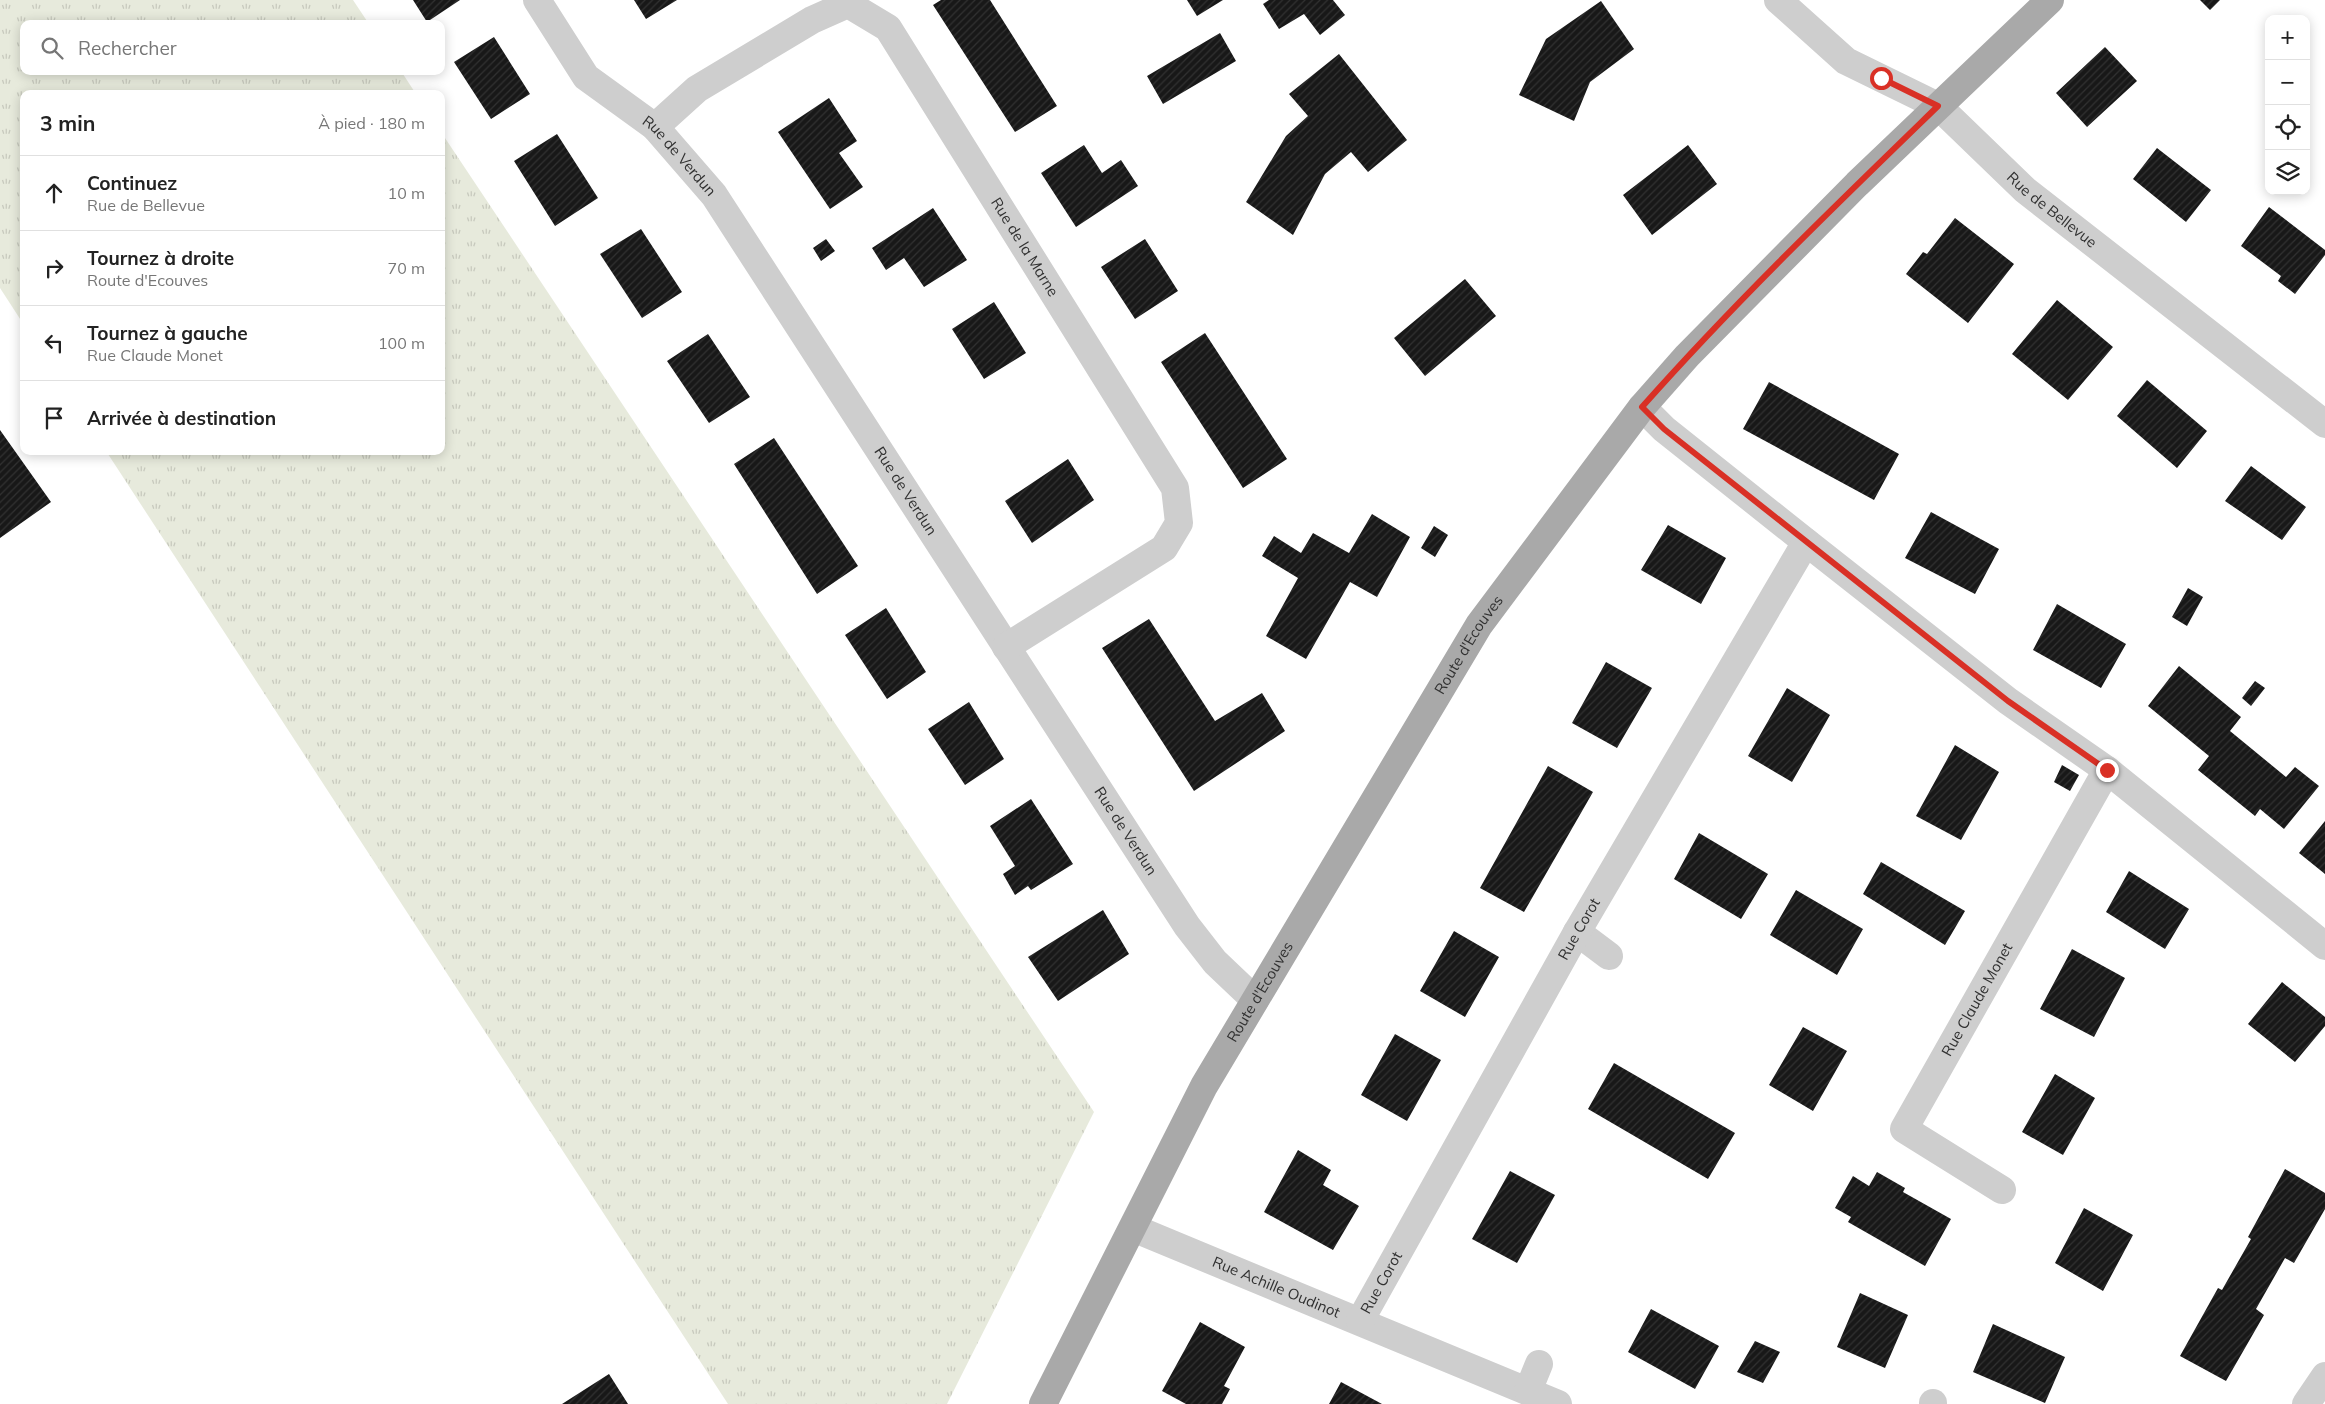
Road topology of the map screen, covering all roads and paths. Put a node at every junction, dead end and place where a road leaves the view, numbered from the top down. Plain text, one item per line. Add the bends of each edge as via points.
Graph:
1 (537, 0) edge
2 (1778, 0) edge
3 (2050, 0) edge
4 (1938, 106) junction
5 (655, 126) junction
6 (1642, 407) junction
7 (2325, 424) edge
8 (1806, 542) junction
9 (1006, 647) junction
10 (2107, 770) junction
11 (1577, 932) junction
12 (2325, 946) edge
13 (1609, 956) dead end
14 (1255, 1000) junction
15 (2002, 1190) dead end
16 (1133, 1228) junction
17 (1360, 1321) junction
18 (1539, 1364) dead end
19 (2325, 1376) edge
20 (1528, 1392) junction
21 (1043, 1404) edge
22 (1558, 1404) edge
23 (2306, 1404) edge

1 - 5 street, Rue de Verdun via 586,77
2 - 4 street, Rue de Bellevue via 1846,62
3 - 4 main road, Route d'Ecouves
4 - 6 main road, Route d'Ecouves via 1721,321
4 - 7 street, Rue de Bellevue via 2025,190
5 - 9 street, Rue de Verdun via 714,195
5 - 9 street, Rue de la Marne via 697,89 812,20 848,4 888,28 1175,488 1179,523 1164,548
6 - 8 street via 1664,429
6 - 14 main road, Route d'Ecouves via 1479,625
8 - 10 street via 2008,701
8 - 11 street, Rue Corot
9 - 14 street, Rue de Verdun via 1187,926 1215,962
10 - 12 street
10 - 15 street, Rue Claude Monet via 1904,1129
11 - 13 street
11 - 17 street, Rue Corot
14 - 16 main road, Route d'Ecouves via 1204,1086
16 - 17 street, Rue Achille Oudinot
16 - 21 main road, Route d'Ecouves
17 - 20 street, Rue Achille Oudinot
18 - 20 street
19 - 23 street
20 - 22 street, Rue Achille Oudinot

